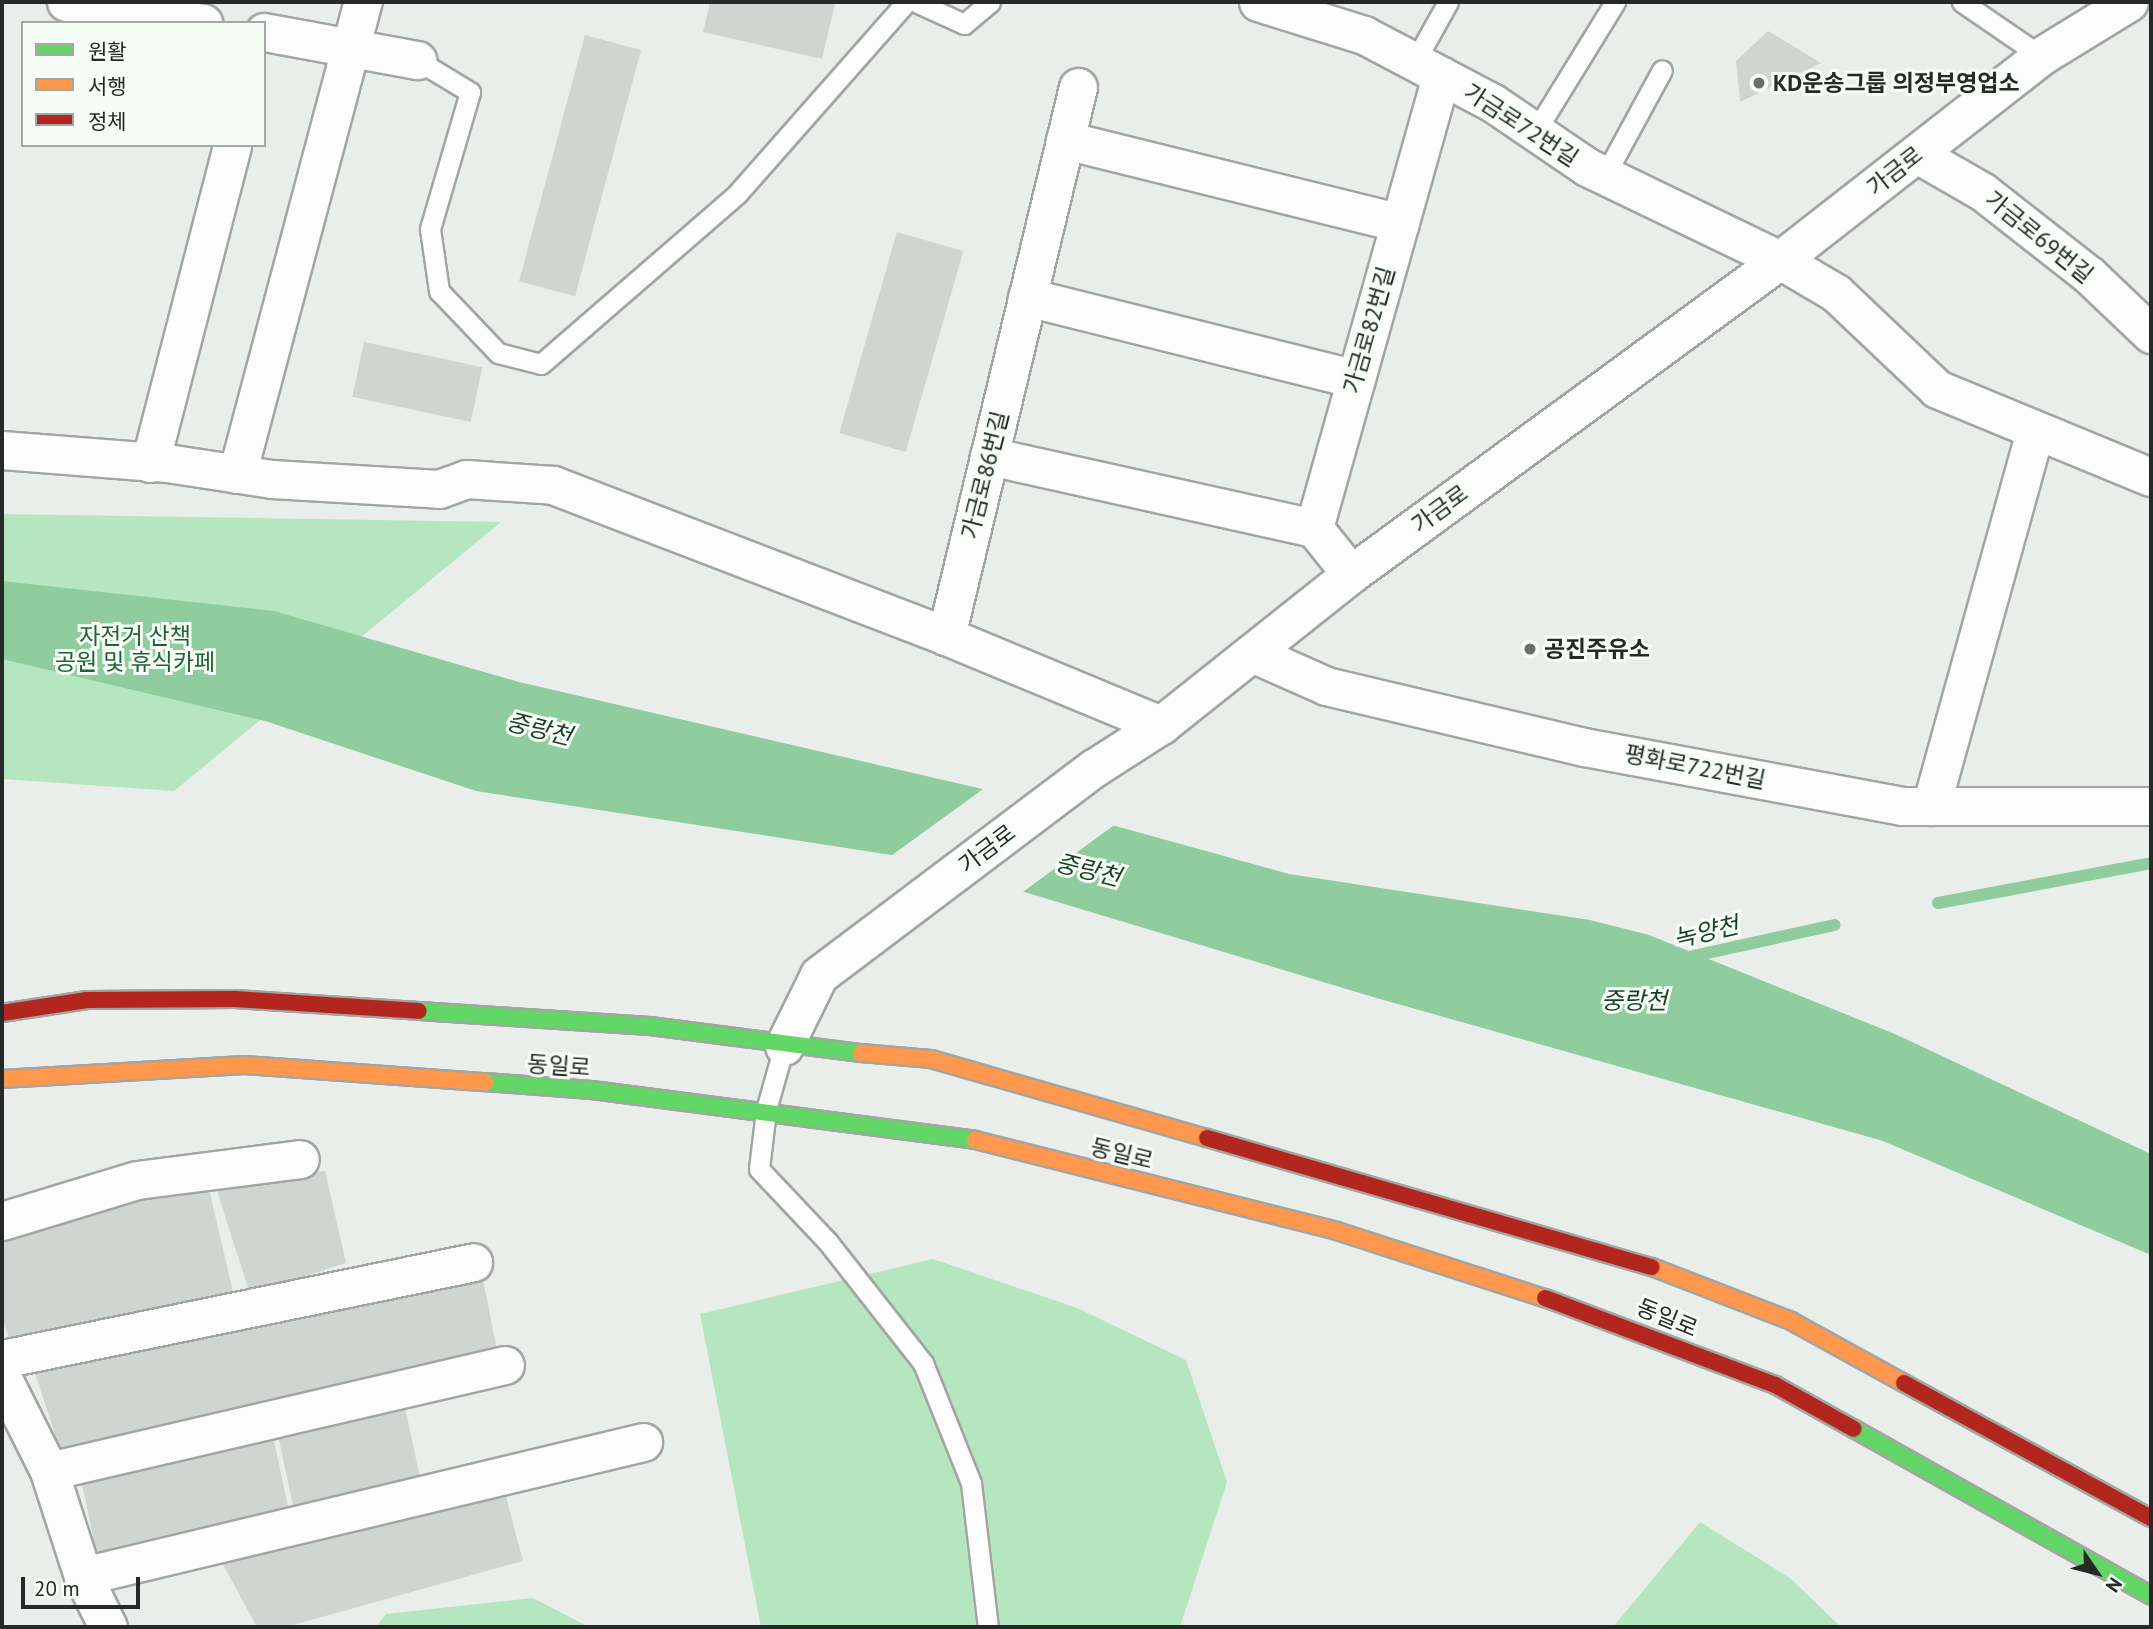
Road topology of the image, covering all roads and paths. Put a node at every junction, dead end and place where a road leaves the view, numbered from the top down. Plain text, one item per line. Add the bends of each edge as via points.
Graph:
1 (66, 2) edge
2 (211, 2) edge
3 (363, 2) edge
4 (906, 2) edge
5 (916, 2) edge
6 (990, 2) edge
7 (1258, 2) edge
8 (1448, 2) edge
9 (1615, 2) edge
10 (1962, 2) edge
11 (2129, 2) edge
12 (190, 21) edge
13 (211, 21) edge
14 (266, 32) edge
15 (351, 46) junction
16 (2041, 55) junction
17 (417, 60) joint
18 (1428, 69) junction
19 (1662, 70) dead end
20 (1078, 87) dead end
21 (1535, 132) junction
22 (1065, 140) junction
23 (231, 147) edge
24 (1917, 155) junction
25 (1605, 175) junction
26 (1399, 223) junction
27 (1780, 260) junction
28 (1027, 298) junction
29 (2151, 334) edge
30 (1356, 379) junction
31 (2035, 431) junction
32 (2, 450) edge
33 (989, 456) junction
34 (150, 463) junction
35 (237, 474) junction
36 (2151, 477) edge
37 (1314, 528) junction
38 (1351, 574) junction
39 (946, 636) junction
40 (1252, 653) junction
41 (1161, 725) junction
42 (2150, 805) edge
43 (1931, 806) junction
44 (2, 1013) edge
45 (784, 1046) junction
46 (2, 1079) edge
47 (766, 1110) junction
48 (300, 1159) dead end
49 (2, 1221) edge
50 (474, 1262) dead end
51 (2, 1359) edge
52 (505, 1365) dead end
53 (2, 1377) edge
54 (643, 1442) dead end
55 (49, 1471) junction
56 (2151, 1518) edge
57 (83, 1576) junction
58 (2151, 1596) edge
59 (108, 1627) edge
60 (988, 1627) edge

1 - 12 street
2 - 13 street
3 - 15 street
4 - 17 lane via 737,194 541,364 498,353 439,291 430,229 470,92
5 - 6 lane via 964,24
7 - 18 street, 가금로72번길 via 1364,35
8 - 18 lane
9 - 21 lane
10 - 16 lane
11 - 16 street, 가금로
14 - 15 street
15 - 17 street
15 - 35 street
16 - 24 street, 가금로
18 - 21 street, 가금로72번길
18 - 26 street, 가금로82번길
19 - 25 lane
20 - 22 street, 가금로86번길
21 - 25 street, 가금로72번길
22 - 26 street
22 - 28 street, 가금로86번길
23 - 34 street
24 - 27 street, 가금로
24 - 29 street, 가금로69번길 via 1983,191 2089,275
25 - 27 street, 가금로72번길
26 - 30 street, 가금로82번길
27 - 31 street, 가금로72번길 via 1836,293 1937,389
27 - 38 street, 가금로
28 - 30 street
28 - 33 street, 가금로86번길
30 - 37 street, 가금로82번길
31 - 36 street, 가금로72번길
31 - 43 street
32 - 34 street
33 - 37 street
33 - 39 street, 가금로86번길
34 - 35 street
35 - 39 street via 439,489 466,479 553,485
37 - 38 street
38 - 40 street, 가금로
39 - 41 street
40 - 41 street, 가금로
40 - 43 street, 평화로722번길 via 1326,686 1584,747 1901,806
41 - 45 street, 가금로 via 1094,768 819,975
42 - 43 street, 평화로722번길
44 - 45 street, 동일로 via 87,1000 235,999 650,1026
45 - 47 lane
45 - 56 street, 동일로 via 931,1059 1644,1264 1791,1321
46 - 47 street, 동일로 via 245,1065 592,1090
47 - 58 street, 동일로 via 961,1137 1337,1231 1595,1314 1775,1385
47 - 60 lane via 760,1168 828,1242 923,1363 947,1416 971,1483
48 - 49 street via 137,1180
50 - 51 street
52 - 55 street
53 - 55 street
54 - 57 street
55 - 57 street
57 - 59 street

